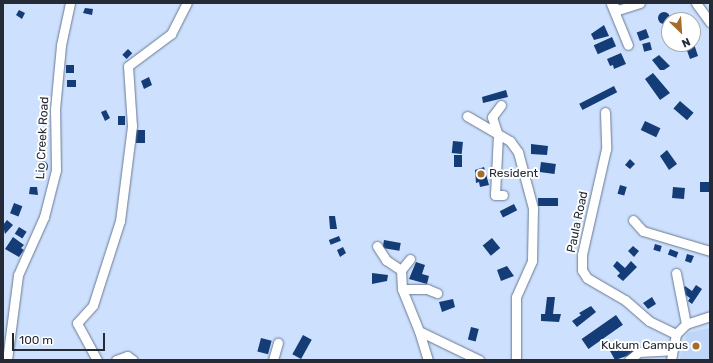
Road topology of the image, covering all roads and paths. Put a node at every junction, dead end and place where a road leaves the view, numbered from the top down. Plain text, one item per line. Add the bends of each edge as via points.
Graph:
1 (187, 3) edge
2 (640, 3) edge
3 (696, 3) edge
4 (69, 4) edge
5 (611, 5) edge
6 (710, 22) edge
7 (628, 45) dead end
8 (501, 105) dead end
9 (605, 112) dead end
10 (467, 116) dead end
11 (498, 135) junction
12 (503, 196) dead end
13 (633, 220) dead end
14 (377, 246) dead end
15 (710, 251) edge
16 (410, 259) dead end
17 (401, 270) junction
18 (676, 273) dead end
19 (402, 289) junction
20 (437, 293) dead end
21 (710, 316) edge
22 (686, 324) junction
23 (419, 331) junction
24 (676, 334) junction
25 (278, 343) dead end
26 (672, 350) junction
27 (8, 360) edge
28 (97, 360) edge
29 (116, 360) edge
30 (133, 360) edge
31 (273, 360) edge
32 (428, 360) edge
33 (479, 360) edge
34 (516, 360) edge
35 (629, 360) edge
36 (671, 360) edge

1 - 28 street via 171,34 128,66 132,126 120,221 94,305 77,324
2 - 5 street via 618,10
3 - 6 street
4 - 27 street, Lio Creek Road via 61,44 55,108 56,170 44,217 18,275
5 - 7 street
8 - 11 street via 492,117
9 - 24 street, Paula Road via 606,149 582,255 582,270 587,278 625,300 649,321
10 - 11 street
11 - 12 street via 495,195
11 - 34 street via 510,141 518,152 533,208 532,261 516,297
13 - 15 street via 643,231
14 - 17 street via 386,260
16 - 17 street
17 - 19 street
18 - 22 street
19 - 20 street via 427,289
19 - 23 street
21 - 22 street
22 - 24 street
23 - 32 street
23 - 33 street
24 - 26 street
25 - 31 street
26 - 35 street via 639,352
26 - 36 street
29 - 30 street via 127,356

